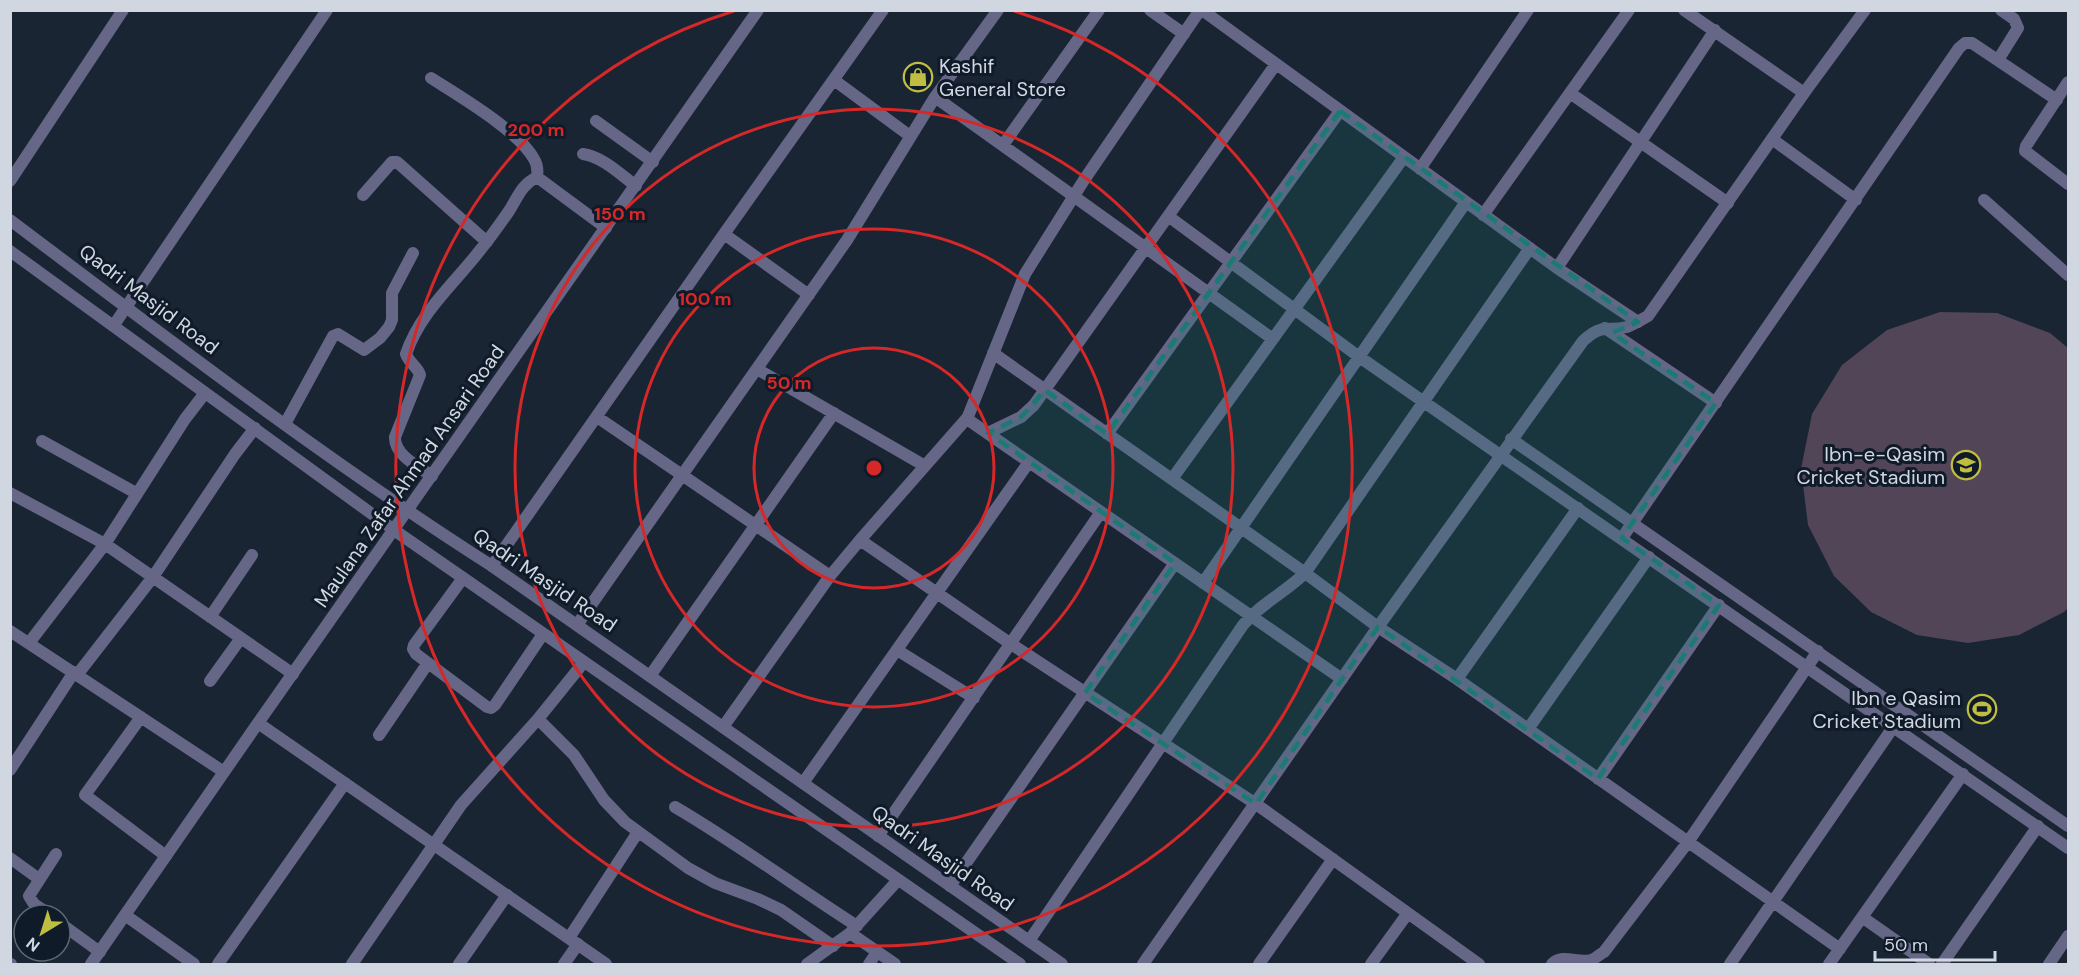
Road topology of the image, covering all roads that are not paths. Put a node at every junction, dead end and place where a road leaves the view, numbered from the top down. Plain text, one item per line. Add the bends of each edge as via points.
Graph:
1 (123, 10) edge
2 (327, 10) edge
3 (758, 10) edge
4 (883, 10) edge
5 (998, 10) edge
6 (1099, 10) edge
7 (1150, 10) edge
8 (1201, 10) edge
9 (1528, 10) edge
10 (1629, 10) edge
11 (1684, 10) edge
12 (1865, 10) edge
13 (2001, 10) edge
14 (1715, 30) junction
15 (1184, 34) junction
16 (1998, 60) junction
17 (1276, 64) junction
18 (431, 78) dead end
19 (834, 80) junction
20 (2068, 82) edge
21 (1570, 93) junction
22 (1804, 93) junction
23 (935, 97) junction
24 (2057, 100) junction
25 (1340, 111) junction
26 (596, 121) dead end
27 (910, 136) junction
28 (1772, 139) junction
29 (1640, 142) junction
30 (1003, 145) junction
31 (583, 154) dead end
32 (1404, 157) junction
33 (653, 162) junction
34 (1420, 169) junction
35 (537, 177) junction
36 (10, 181) edge
37 (2068, 184) edge
38 (636, 186) junction
39 (363, 195) dead end
40 (1074, 196) junction
41 (1856, 200) junction
42 (1984, 200) dead end
43 (1466, 202) junction
44 (1728, 203) junction
45 (1484, 215) junction
46 (1168, 216) junction
47 (10, 220) edge
48 (606, 228) junction
49 (723, 234) junction
50 (487, 242) junction
51 (1145, 248) junction
52 (1530, 248) junction
53 (10, 251) edge
54 (413, 253) dead end
55 (1230, 263) junction
56 (1557, 268) junction
57 (2068, 275) edge
58 (1208, 293) junction
59 (809, 295) junction
60 (126, 307) junction
61 (1294, 310) junction
62 (1638, 322) junction
63 (114, 325) junction
64 (1605, 328) junction
65 (1273, 339) junction
66 (993, 353) junction
67 (1358, 357) junction
68 (757, 369) junction
69 (1045, 390) junction
70 (205, 393) junction
71 (1423, 400) junction
72 (1716, 403) junction
73 (834, 413) junction
74 (597, 417) junction
75 (968, 417) junction
76 (285, 424) junction
77 (255, 428) junction
78 (988, 433) junction
79 (1107, 434) junction
80 (1511, 440) junction
81 (42, 441) dead end
82 (1500, 454) junction
83 (1029, 462) junction
84 (925, 465) junction
85 (682, 475) junction
86 (432, 477) junction
87 (1172, 479) junction
88 (136, 493) junction
89 (11, 496) edge
90 (1578, 508) junction
91 (407, 512) junction
92 (1101, 512) junction
93 (1633, 523) junction
94 (755, 525) junction
95 (1241, 527) junction
96 (394, 530) junction
97 (1622, 538) junction
98 (860, 540) junction
99 (105, 544) junction
100 (252, 555) dead end
101 (1649, 557) junction
102 (1175, 563) junction
103 (492, 566) junction
104 (1305, 573) junction
105 (153, 576) junction
106 (830, 576) junction
107 (464, 578) junction
108 (1203, 583) junction
109 (937, 593) junction
110 (1719, 605) junction
111 (210, 616) junction
112 (1251, 616) junction
113 (576, 625) junction
114 (1378, 627) junction
115 (10, 630) edge
116 (543, 634) junction
117 (241, 638) junction
118 (29, 643) junction
119 (1011, 644) junction
120 (897, 650) junction
121 (1818, 651) junction
122 (584, 662) junction
123 (428, 663) junction
124 (1808, 666) junction
125 (75, 673) junction
126 (293, 674) junction
127 (650, 676) junction
128 (1342, 679) junction
129 (1457, 680) junction
130 (210, 681) dead end
131 (1085, 693) junction
132 (974, 698) junction
133 (141, 717) junction
134 (538, 719) junction
135 (258, 723) junction
136 (1894, 726) junction
137 (723, 728) junction
138 (1528, 729) junction
139 (379, 735) dead end
140 (1163, 743) junction
141 (10, 770) edge
142 (224, 772) junction
143 (1963, 774) junction
144 (1598, 779) junction
145 (345, 783) junction
146 (803, 783) junction
147 (1256, 804) junction
148 (675, 807) dead end
149 (2038, 826) junction
150 (2068, 826) edge
151 (638, 832) junction
152 (878, 836) junction
153 (1688, 842) junction
154 (433, 845) junction
155 (2068, 848) edge
156 (56, 854) dead end
157 (166, 856) junction
158 (10, 858) edge
159 (1333, 859) junction
160 (39, 879) junction
161 (898, 880) junction
162 (950, 886) junction
163 (507, 895) junction
164 (1773, 902) junction
165 (33, 903) edge
166 (1408, 913) junction
167 (125, 915) junction
168 (1862, 917) junction
169 (854, 929) junction
170 (72, 932) edge
171 (2068, 936) edge
172 (573, 941) junction
173 (1029, 941) junction
174 (833, 946) junction
175 (1840, 949) junction
176 (100, 952) junction
177 (878, 952) junction
178 (1580, 962) edge
179 (91, 964) edge
180 (194, 964) edge
181 (218, 964) edge
182 (352, 964) edge
183 (459, 964) edge
184 (564, 964) edge
185 (606, 964) edge
186 (807, 964) edge
187 (869, 964) edge
188 (896, 964) edge
189 (1020, 964) edge
190 (1062, 964) edge
191 (1143, 964) edge
192 (1258, 964) edge
193 (1371, 964) edge
194 (1479, 964) edge
195 (1552, 964) edge
196 (1730, 964) edge
197 (1829, 964) edge
198 (1929, 964) edge
199 (1942, 964) edge
200 (2049, 964) edge

1 - 36 street
2 - 60 street
3 - 33 street, Maulana Zafar Ahmad Ansari Road
4 - 19 street
5 - 23 street
6 - 30 street
7 - 15 street
8 - 15 street
8 - 17 street
9 - 34 street
10 - 21 street
11 - 14 street
12 - 22 street
13 - 16 street via 2014,19 2018,28
14 - 22 street
14 - 29 street
15 - 40 street
16 - 24 street
16 - 41 street via 1972,43 1959,48
17 - 25 street
17 - 46 street
18 - 35 street via 488,115 526,147 538,167
19 - 27 street
19 - 49 street
20 - 24 street
21 - 29 street
21 - 45 street
22 - 28 street
23 - 27 street
23 - 30 street
24 - 37 street via 2025,151
25 - 32 street
25 - 55 street
26 - 33 street
27 - 59 street
28 - 41 street
28 - 44 street
29 - 44 street
29 - 56 street
30 - 40 street
31 - 38 street via 603,162
32 - 34 street
32 - 61 street
33 - 38 street, Maulana Zafar Ahmad Ansari Road
34 - 43 street
35 - 48 street
35 - 50 street via 521,189
38 - 48 street, Maulana Zafar Ahmad Ansari Road
39 - 50 street via 392,162 397,162
40 - 51 street
40 - 66 street via 1024,274
41 - 72 street
42 - 57 street
43 - 45 street
43 - 67 street
44 - 62 street via 1648,316
45 - 52 street
46 - 51 street
46 - 55 street
47 - 60 street, Qadri Masjid Road
48 - 86 street, Maulana Zafar Ahmad Ansari Road
49 - 59 street
49 - 74 street
50 - 86 street via 445,290 406,354 420,375 395,443 400,452
51 - 58 street
51 - 69 street
52 - 56 street
52 - 71 street
53 - 63 street
54 - 76 street via 392,293 392,320 387,331 364,350 338,334 333,336
55 - 58 street
55 - 61 street
56 - 62 street
58 - 65 street
58 - 79 street
59 - 68 street
60 - 63 street
60 - 76 street, Qadri Masjid Road
61 - 65 street
61 - 67 street
62 - 64 street
63 - 70 street
64 - 72 street
64 - 80 street via 1583,341
65 - 87 street
66 - 69 street
66 - 75 street
67 - 71 street
67 - 95 street
68 - 73 street
68 - 85 street
69 - 78 street via 1022,417
69 - 79 street
70 - 77 street
70 - 88 street
71 - 82 street
71 - 104 street
72 - 93 street
73 - 84 street
73 - 94 street
74 - 85 street
74 - 103 street
75 - 78 street
75 - 84 street
76 - 91 street, Qadri Masjid Road
77 - 96 street
77 - 105 street
78 - 83 street
79 - 87 street
80 - 82 street
80 - 93 street
81 - 88 street
82 - 90 street
82 - 114 street
83 - 92 street
83 - 109 street
84 - 98 street
85 - 94 street
85 - 113 street
86 - 91 street, Maulana Zafar Ahmad Ansari Road
87 - 95 street
88 - 99 street
89 - 99 street
90 - 97 street
90 - 129 street
91 - 96 street, Maulana Zafar Ahmad Ansari Road
91 - 103 street, Qadri Masjid Road
92 - 102 street
92 - 119 street
93 - 97 street
93 - 121 street
94 - 106 street
94 - 127 street
95 - 104 street
95 - 108 street
96 - 107 street
96 - 126 street, Maulana Zafar Ahmad Ansari Road
97 - 101 street
98 - 106 street
98 - 109 street
99 - 105 street
99 - 118 street
100 - 111 street
101 - 110 street
101 - 138 street
102 - 108 street
102 - 131 street
103 - 113 street, Qadri Masjid Road
104 - 112 street
104 - 114 street
105 - 111 street
105 - 125 street
106 - 137 street
107 - 116 street
107 - 123 street via 414,645 414,651
108 - 112 street
109 - 119 street
109 - 120 street
110 - 124 street
110 - 144 street
111 - 117 street
112 - 128 street
112 - 140 street
113 - 127 street, Qadri Masjid Road
114 - 128 street
114 - 129 street
115 - 118 street
116 - 122 street
116 - 123 street via 491,708
117 - 126 street
117 - 130 street
118 - 125 street
119 - 131 street
119 - 132 street
120 - 132 street
120 - 146 street
121 - 124 street
121 - 150 street
122 - 134 street
122 - 161 street
123 - 139 street
124 - 136 street
124 - 153 street
125 - 133 street
125 - 141 street
126 - 135 street, Maulana Zafar Ahmad Ansari Road
127 - 137 street, Qadri Masjid Road
128 - 147 street
129 - 138 street
131 - 140 street
131 - 162 street
132 - 152 street
133 - 142 street
133 - 157 street via 84,795
134 - 151 street via 574,755 604,800
134 - 154 street via 479,784
135 - 142 street, Maulana Zafar Ahmad Ansari Road
135 - 145 street
136 - 143 street
136 - 164 street
137 - 146 street, Qadri Masjid Road
138 - 144 street
140 - 147 street
140 - 173 street
142 - 157 street, Maulana Zafar Ahmad Ansari Road
143 - 149 street
143 - 168 street
144 - 153 street
145 - 154 street
145 - 181 street
146 - 152 street, Qadri Masjid Road
147 - 159 street
147 - 191 street
148 - 169 street via 758,858
149 - 155 street
149 - 199 street
151 - 172 street
151 - 174 street via 688,868 781,910
152 - 162 street, Qadri Masjid Road
153 - 164 street
153 - 178 street via 1604,952
154 - 163 street
154 - 182 street
156 - 160 street
157 - 167 street, Maulana Zafar Ahmad Ansari Road
158 - 160 street
159 - 166 street
159 - 192 street
160 - 165 street via 29,896
161 - 169 street
161 - 189 street
162 - 173 street, Qadri Masjid Road
163 - 172 street
163 - 183 street
164 - 175 street
164 - 196 street
166 - 193 street
166 - 194 street
167 - 176 street, Maulana Zafar Ahmad Ansari Road
167 - 180 street
168 - 175 street
168 - 198 street
169 - 174 street
169 - 177 street
170 - 176 street
171 - 200 street
172 - 184 street
172 - 185 street
173 - 190 street, Qadri Masjid Road
174 - 186 street
175 - 197 street
176 - 179 street, Maulana Zafar Ahmad Ansari Road
177 - 187 street
177 - 188 street
178 - 195 street via 1563,959

